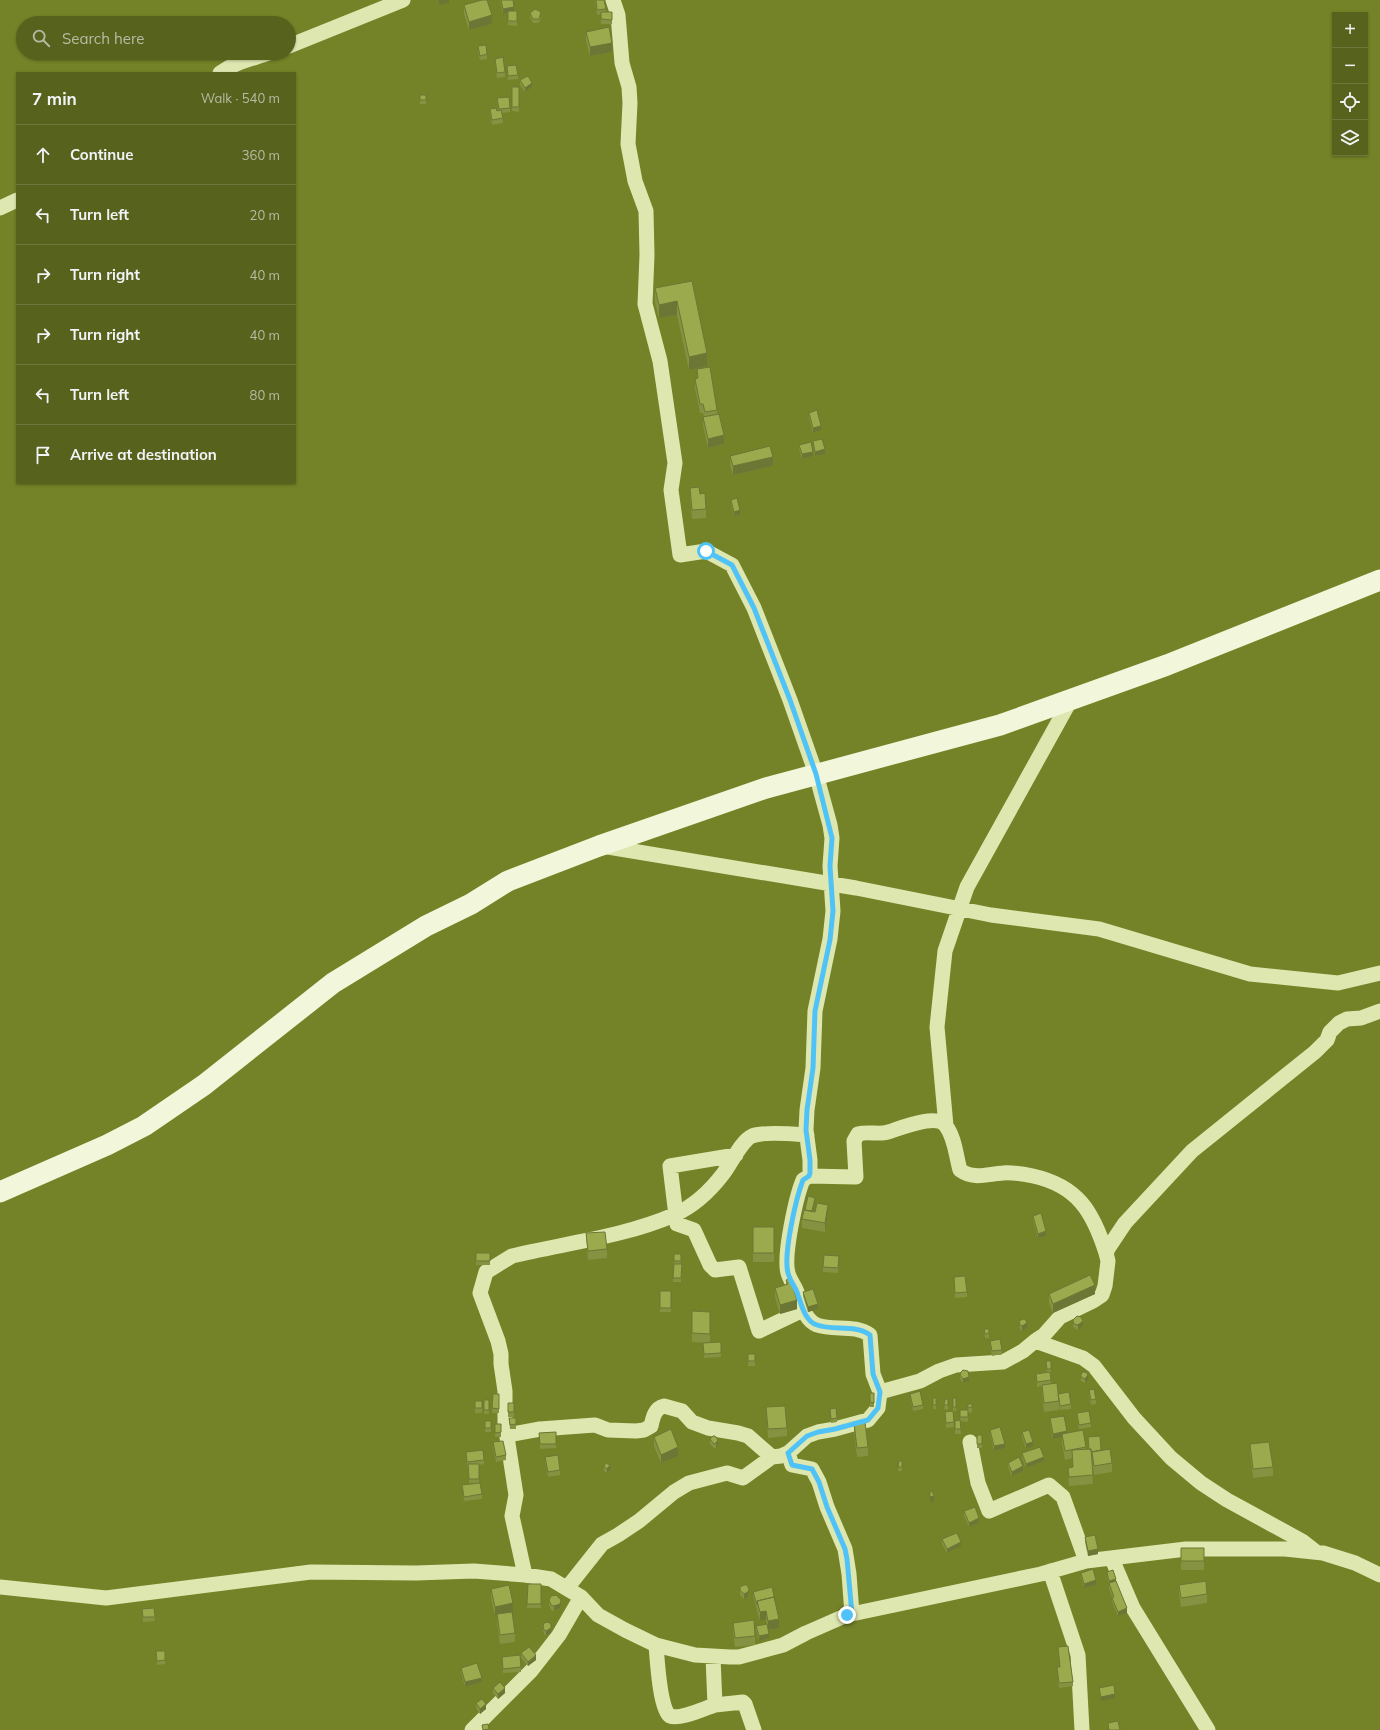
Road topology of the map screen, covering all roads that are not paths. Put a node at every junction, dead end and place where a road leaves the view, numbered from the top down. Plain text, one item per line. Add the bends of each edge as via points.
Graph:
1 (403, 0) edge
2 (613, 0) edge
3 (296, 43) edge
4 (244, 60) edge
5 (221, 72) edge
6 (16, 200) edge
7 (0, 208) edge
8 (1380, 580) edge
9 (1070, 701) junction
10 (816, 774) junction
11 (599, 846) junction
12 (832, 884) junction
13 (960, 909) junction
14 (1380, 974) edge
15 (1380, 1011) edge
16 (946, 1126) junction
17 (807, 1135) junction
18 (736, 1155) junction
19 (809, 1176) junction
20 (0, 1192) edge
21 (676, 1214) junction
22 (1106, 1253) junction
23 (803, 1310) junction
24 (1035, 1341) junction
25 (880, 1392) junction
26 (507, 1434) junction
27 (970, 1442) dead end
28 (788, 1453) junction
29 (772, 1457) junction
30 (1316, 1552) junction
31 (1112, 1559) junction
32 (1086, 1562) junction
33 (1050, 1572) junction
34 (525, 1575) junction
35 (1380, 1575) edge
36 (0, 1587) edge
37 (567, 1588) junction
38 (581, 1597) junction
39 (852, 1614) junction
40 (656, 1645) junction
41 (713, 1657) junction
42 (715, 1706) junction
43 (472, 1730) edge
44 (754, 1730) edge
45 (1082, 1730) edge
46 (1208, 1730) edge

1 - 3 street
2 - 10 street via 618,15 622,63 630,103 628,144 635,181 646,210 645,304 660,360 675,463 672,490 680,555 706,551 732,565 754,608
4 - 5 street
6 - 7 street
8 - 9 street
9 - 10 street via 1000,725
9 - 13 street via 967,887
10 - 11 street via 766,788
10 - 12 street via 832,838
11 - 12 street
11 - 20 street via 508,881 471,904 426,926 333,983 204,1085 144,1126
12 - 13 street
12 - 17 street via 830,940 815,1011
13 - 14 street via 1098,929 1250,974 1338,983
13 - 16 street via 945,951 936,1027
15 - 22 street via 1339,1023 1315,1052 1192,1151 1126,1223
16 - 19 street via 940,1121 923,1122 886,1132 858,1134 854,1141 856,1177
16 - 22 street via 953,1140 960,1170 971,1177 1005,1172 1019,1173 1053,1182 1073,1193 1094,1222
17 - 18 street via 783,1133 753,1136
17 - 19 street
18 - 21 street via 705,1193
18 - 21 street via 670,1166
19 - 23 street via 802,1182 791,1227 788,1253 788,1273
21 - 23 street via 677,1224 694,1230 710,1265 715,1270 740,1267 758,1331
21 - 26 street via 608,1235 512,1256 486,1272 480,1293 501,1354
22 - 24 street via 1107,1277 1102,1295 1060,1317
23 - 25 street via 815,1325 855,1329 870,1335 873,1374
24 - 25 street via 1023,1352 1003,1362 956,1365 939,1370 920,1381
24 - 30 street via 1083,1358 1094,1366 1134,1418 1171,1458 1227,1500
25 - 28 street via 878,1408 868,1420 807,1436
26 - 29 street via 595,1425 617,1432 644,1430 651,1426 653,1415 664,1406 682,1411 692,1422 702,1426 748,1436
26 - 34 street via 516,1495 512,1516
27 - 32 street via 978,1483 989,1511 1049,1485 1063,1497
28 - 29 street
28 - 39 street via 792,1465 812,1469 819,1482 845,1549
29 - 37 street via 743,1478 727,1473 689,1482 639,1521 602,1544
30 - 31 street via 1285,1549 1186,1549
30 - 35 street via 1355,1563
31 - 32 street
31 - 46 street via 1133,1608
32 - 33 street
33 - 39 street
33 - 45 street via 1078,1655
34 - 36 street via 474,1571 311,1572 106,1598
34 - 37 street via 551,1579
37 - 38 street
38 - 40 street via 598,1615
38 - 43 street via 559,1635 531,1671
39 - 41 street via 783,1645 739,1657
40 - 41 street
40 - 42 street via 666,1712 670,1716 679,1716
41 - 42 street
42 - 44 street via 744,1702

